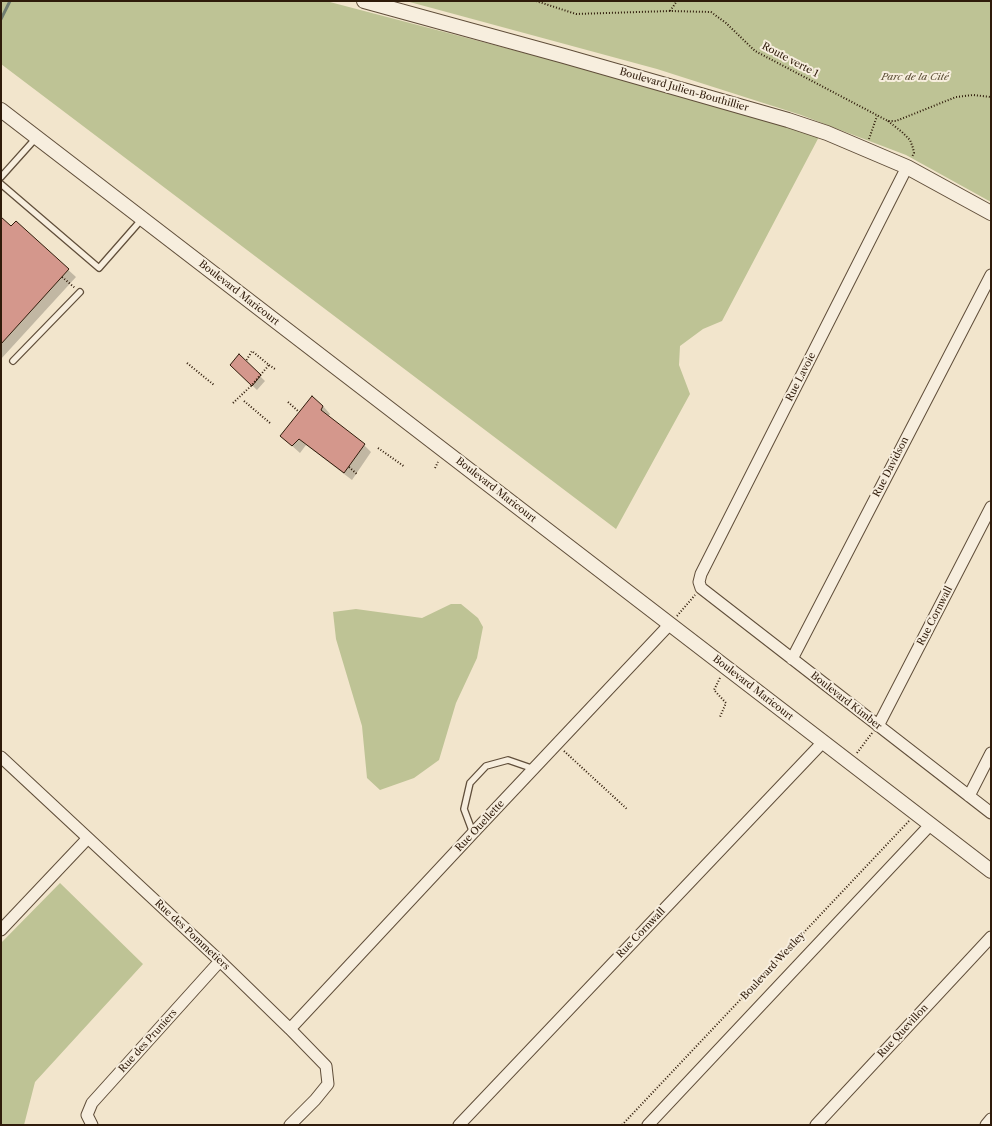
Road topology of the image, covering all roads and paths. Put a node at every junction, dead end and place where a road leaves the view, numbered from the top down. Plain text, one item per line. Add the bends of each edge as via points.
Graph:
1 (364, 1) edge
2 (536, 1) edge
3 (677, 1) edge
4 (670, 12) junction
5 (991, 97) edge
6 (1, 110) edge
7 (877, 116) junction
8 (888, 121) junction
9 (37, 138) junction
10 (866, 149) junction
11 (907, 167) junction
12 (1, 177) edge
13 (1, 184) edge
14 (991, 213) edge
15 (142, 219) junction
16 (991, 275) edge
17 (62, 277) dead end
18 (80, 292) joint
19 (13, 360) dead end
20 (246, 361) dead end
21 (187, 363) dead end
22 (270, 366) junction
23 (275, 369) dead end
24 (214, 385) dead end
25 (244, 401) dead end
26 (288, 402) dead end
27 (233, 403) dead end
28 (299, 412) dead end
29 (270, 423) dead end
30 (378, 448) dead end
31 (349, 466) dead end
32 (405, 467) dead end
33 (358, 475) dead end
34 (991, 507) edge
35 (698, 591) junction
36 (681, 605) dead end
37 (686, 605) junction
38 (687, 611) dead end
39 (670, 624) junction
40 (792, 659) junction
41 (725, 666) junction
42 (720, 717) dead end
43 (876, 729) junction
44 (823, 742) junction
45 (556, 744) junction
46 (857, 753) dead end
47 (991, 753) edge
48 (2, 758) edge
49 (534, 769) junction
50 (969, 796) junction
51 (628, 810) dead end
52 (916, 813) junction
53 (991, 813) edge
54 (931, 824) junction
55 (473, 833) junction
56 (88, 838) junction
57 (991, 871) edge
58 (1, 930) edge
59 (991, 937) edge
60 (220, 961) junction
61 (290, 1029) junction
62 (991, 1119) edge
63 (92, 1125) edge
64 (290, 1125) edge
65 (459, 1125) edge
66 (622, 1125) edge
67 (648, 1125) edge
68 (816, 1125) edge
69 (986, 1125) edge

1 - 10 street, Boulevard Julien-Bouthillier via 782,118
2 - 4 path, Route verte 1 via 576,14
3 - 4 path
4 - 7 path, Route verte 1 via 711,12 726,22 755,51
5 - 8 path via 956,97 896,121
6 - 9 street, Boulevard Maricourt
7 - 8 path, Route verte 1
7 - 10 path
8 - 11 path, Route verte 1 via 910,140 914,148
9 - 12 lane
9 - 15 street, Boulevard Maricourt
10 - 11 street, Boulevard Julien-Bouthillier
11 - 14 street, Boulevard Julien-Bouthillier
11 - 35 street, Rue Lavoie via 701,574
13 - 15 lane via 99,268
15 - 39 street, Boulevard Maricourt
16 - 40 street, Rue Davidson
17 - 18 path
18 - 19 lane
20 - 22 path via 252,351
21 - 24 path
22 - 23 path
22 - 27 path
25 - 29 path
26 - 28 path
30 - 32 path
31 - 33 path
34 - 43 street, Rue Cornwall
35 - 37 path
35 - 40 street, Boulevard Kimber
36 - 37 path
37 - 38 path
39 - 41 street, Boulevard Maricourt
39 - 45 street, Rue Ouellette
40 - 43 street, Boulevard Kimber
41 - 42 path via 714,690 726,703
41 - 44 street, Boulevard Maricourt
43 - 46 path
43 - 50 street, Boulevard Kimber
44 - 52 street, Boulevard Maricourt
44 - 65 street, Rue Cornwall
45 - 49 street, Rue Ouellette
45 - 51 path
47 - 50 street
48 - 56 street, Rue des Pommetiers
49 - 55 street, Rue Ouellette
49 - 55 lane via 508,760 486,766 470,783 464,809
50 - 53 street, Boulevard Kimber
52 - 54 street, Boulevard Maricourt
52 - 66 path, Boulevard Westley
54 - 57 street, Boulevard Maricourt
54 - 67 street, Boulevard Westley
55 - 61 street, Rue Ouellette
56 - 58 street
56 - 60 street, Rue des Pommetiers
59 - 68 street, Rue Quevillon
60 - 61 street, Rue des Pommetiers
60 - 63 street, Rue des Pruniers via 92,1103 88,1115
61 - 64 street, Rue des Pommetiers via 326,1066 328,1084
62 - 69 street

